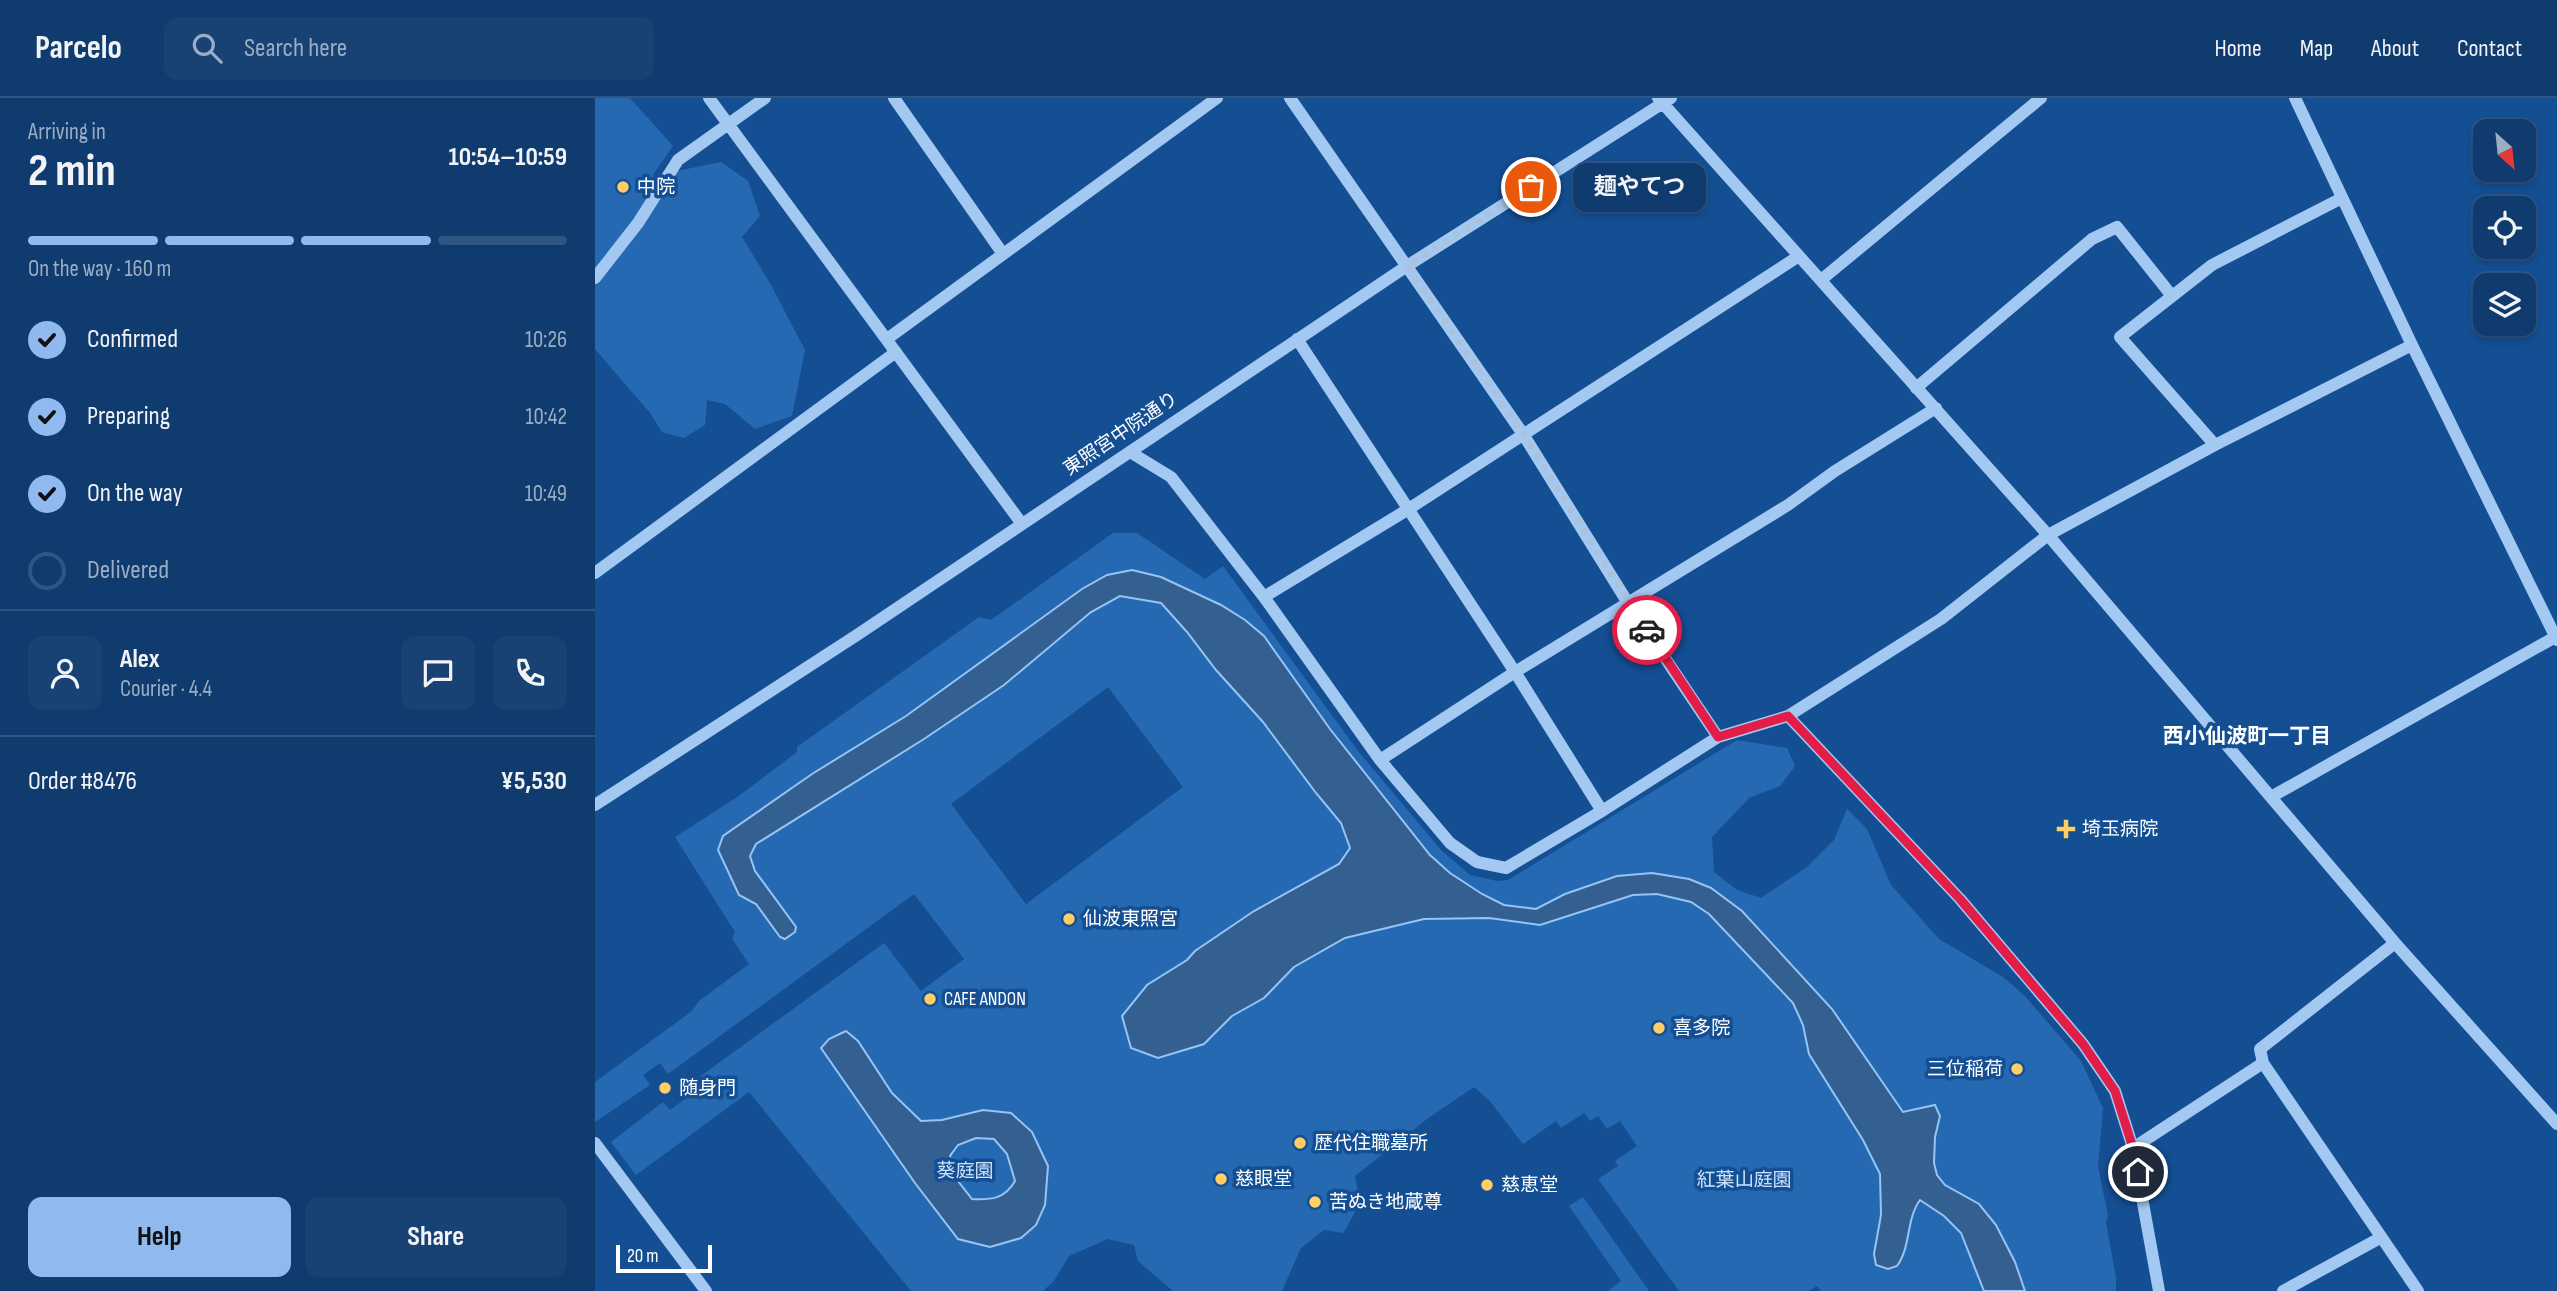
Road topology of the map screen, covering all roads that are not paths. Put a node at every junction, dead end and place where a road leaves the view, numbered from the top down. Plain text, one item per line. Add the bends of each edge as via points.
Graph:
1 (709, 98) edge
2 (765, 98) edge
3 (894, 98) edge
4 (1217, 98) edge
5 (1290, 98) edge
6 (2041, 98) edge
7 (2295, 98) edge
8 (1664, 100) edge
9 (728, 125) junction
10 (2342, 198) junction
11 (1003, 254) junction
12 (1799, 256) junction
13 (1407, 266) junction
14 (595, 278) edge
15 (1821, 280) junction
16 (2172, 296) junction
17 (887, 339) junction
18 (1297, 339) junction
19 (2412, 345) junction
20 (896, 352) junction
21 (1916, 387) junction
22 (1935, 408) junction
23 (1523, 434) junction
24 (2215, 445) junction
25 (1130, 452) junction
26 (1407, 510) junction
27 (1022, 524) junction
28 (2047, 534) junction
29 (595, 573) edge
30 (1264, 597) junction
31 (1629, 603) junction
32 (2556, 637) edge
33 (1515, 672) junction
34 (1788, 716) junction
35 (1718, 737) junction
36 (1380, 760) junction
37 (2271, 797) junction
38 (595, 805) edge
39 (1602, 811) junction
40 (2395, 943) junction
41 (2263, 1062) junction
42 (2557, 1124) edge
43 (595, 1143) edge
44 (2133, 1148) junction
45 (2380, 1238) junction
46 (706, 1291) edge
47 (2159, 1291) edge
48 (2283, 1291) edge
49 (2418, 1291) edge

1 - 9 street
2 - 9 street
3 - 11 street
4 - 11 street
5 - 13 street
6 - 15 street
7 - 10 street
8 - 12 street
8 - 13 street, 東照宮中院通り
9 - 14 street via 678,160 638,223
9 - 17 street
10 - 16 street via 2212,265
10 - 19 street
11 - 17 street
12 - 15 street
12 - 23 street
13 - 18 street, 東照宮中院通り
13 - 23 street
15 - 21 street
16 - 21 street via 2117,227 2092,239
16 - 24 street via 2120,337
17 - 20 street
18 - 25 street, 東照宮中院通り
18 - 26 street
19 - 24 street
19 - 32 street
20 - 27 street
20 - 29 street
21 - 22 street
22 - 28 street
22 - 31 street
23 - 26 street
23 - 31 street
24 - 28 street
25 - 27 street, 東照宮中院通り
25 - 30 street via 1171,477
26 - 30 street
26 - 33 street
27 - 38 street, 東照宮中院通り
28 - 34 street via 1941,619
28 - 37 street
30 - 36 street
31 - 33 street
31 - 35 street
32 - 37 street
33 - 36 street
33 - 39 street
34 - 35 street
34 - 44 street via 1960,899 2083,1044 2115,1091
35 - 39 street
36 - 39 street via 1450,843 1491,866 1506,868
37 - 40 street
40 - 41 street via 2260,1049
40 - 42 street
41 - 44 street
41 - 45 street
43 - 46 street
44 - 47 street
45 - 48 street
45 - 49 street

